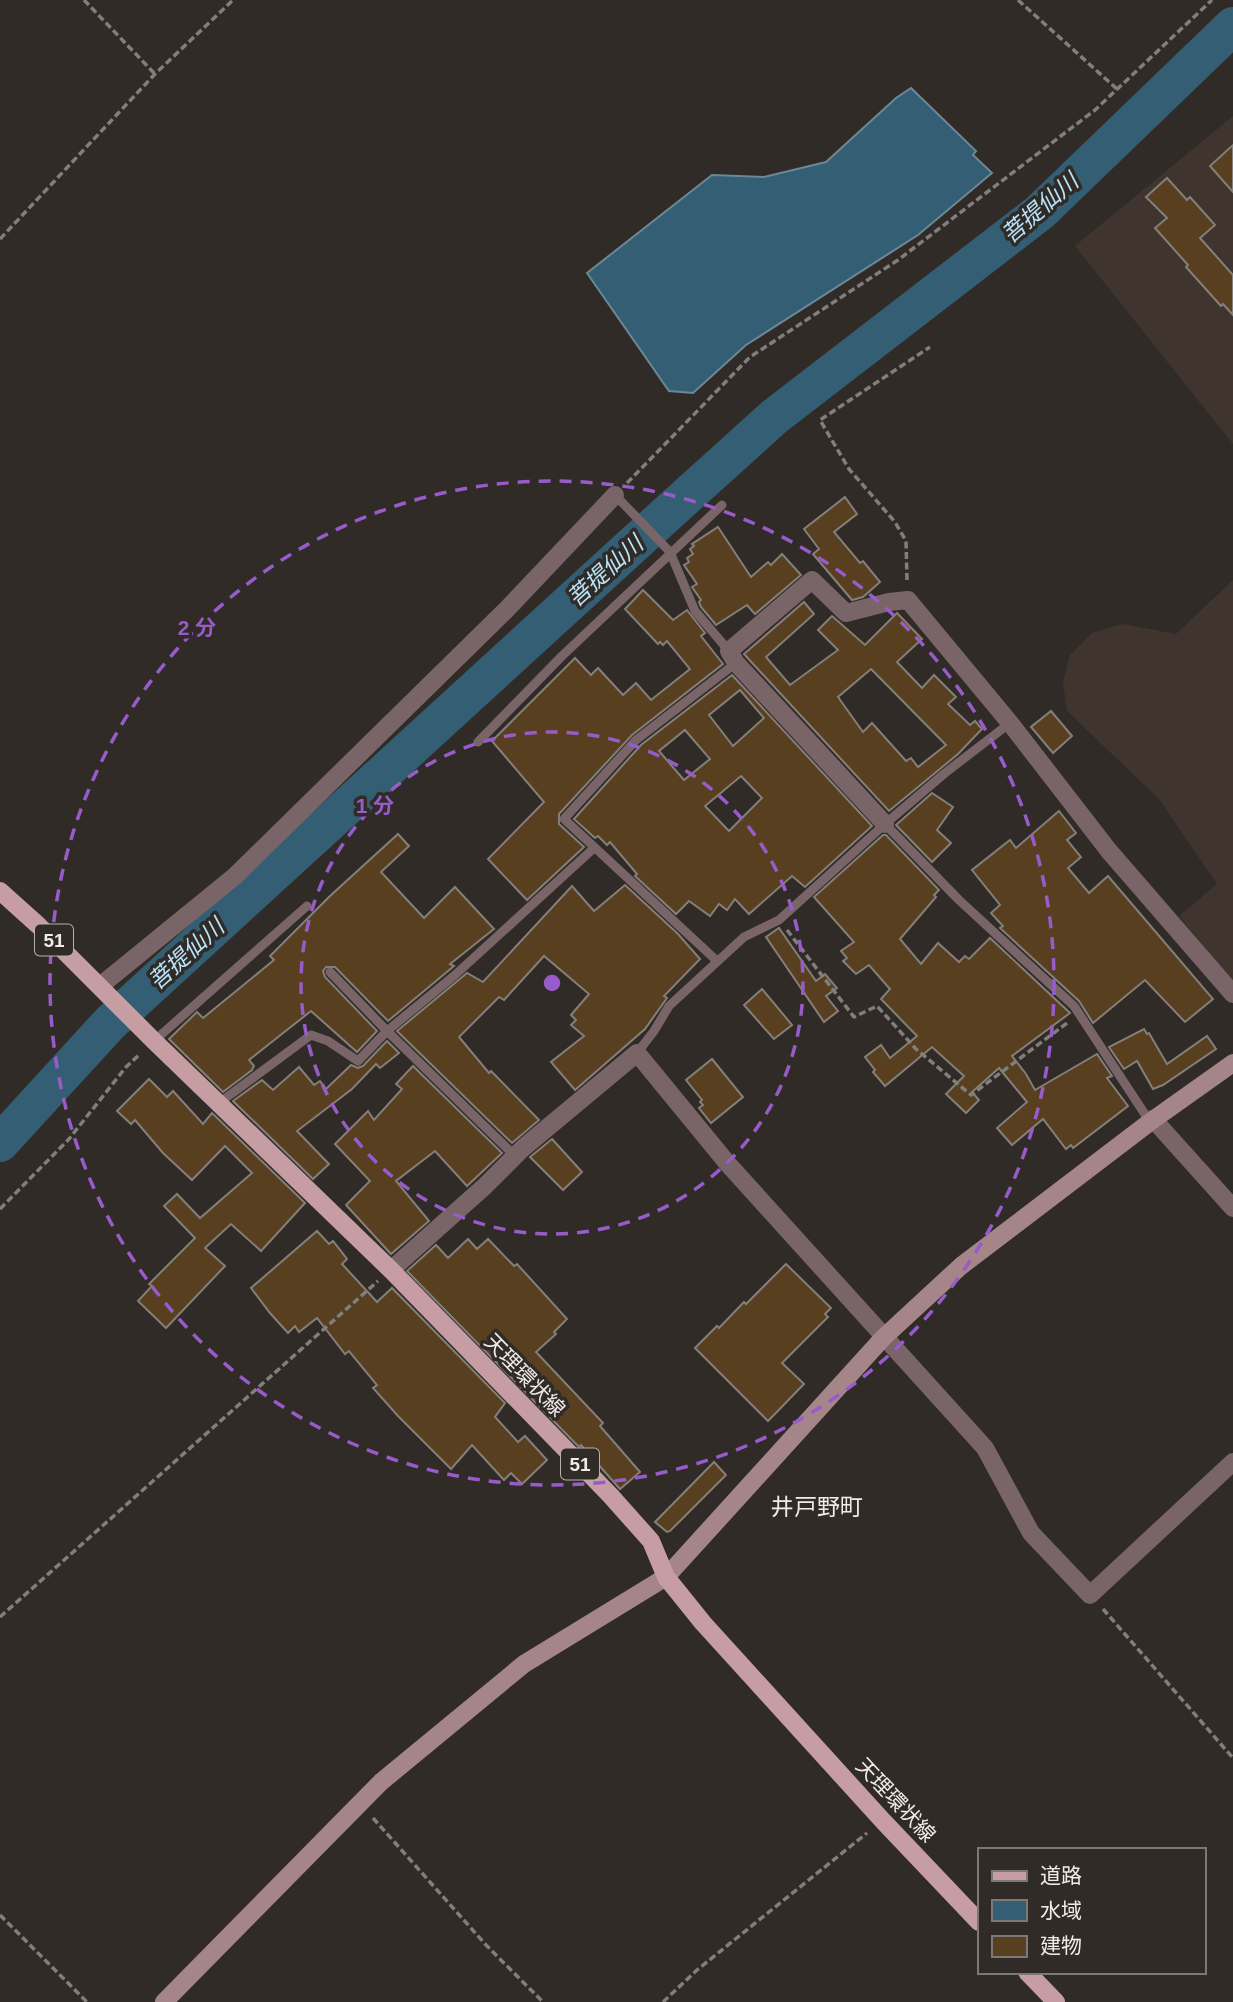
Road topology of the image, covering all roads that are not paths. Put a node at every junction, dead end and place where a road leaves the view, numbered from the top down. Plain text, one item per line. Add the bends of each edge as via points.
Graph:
1 (617, 498) joint
2 (722, 505) dead end
3 (668, 550) junction
4 (732, 657) junction
5 (1010, 723) junction
6 (478, 742) dead end
7 (884, 824) junction
8 (594, 848) junction
9 (0, 891) edge
10 (307, 906) dead end
11 (717, 961) junction
12 (330, 972) dead end
13 (103, 989) junction
14 (1233, 994) edge
15 (387, 1031) junction
16 (152, 1038) junction
17 (637, 1053) junction
18 (1233, 1063) edge
19 (219, 1103) junction
20 (1152, 1121) junction
21 (515, 1156) junction
22 (1233, 1208) edge
23 (391, 1270) junction
24 (883, 1338) junction
25 (1233, 1462) edge
26 (666, 1577) junction
27 (978, 1921) edge
28 (1029, 1974) edge
29 (164, 2002) edge
30 (1056, 2002) edge

1 - 3 lane
1 - 13 street via 236,876
2 - 3 lane
3 - 4 lane via 695,611
3 - 6 lane
4 - 5 street via 812,580 846,612 908,600
4 - 7 street
4 - 8 lane via 636,740 564,819
5 - 7 lane
5 - 14 street via 1109,851
7 - 11 lane via 779,920 744,937
7 - 20 lane via 1074,1006
8 - 11 lane
8 - 15 lane
9 - 13 main road, 天理環状線 / 51
10 - 16 lane via 227,979
11 - 17 lane via 669,1006
12 - 15 lane
13 - 16 main road, 天理環状線 / 51
15 - 19 lane via 359,1061 311,1035
15 - 21 lane
16 - 19 main road, 天理環状線 / 51
17 - 21 street
17 - 24 street via 728,1164
18 - 20 street
19 - 23 main road, 天理環状線 / 51
20 - 22 street
20 - 24 street via 961,1266
21 - 23 street
23 - 26 main road, 天理環状線 / 51 via 610,1495 651,1541
24 - 25 street via 985,1448 1031,1534 1090,1595
24 - 26 street
26 - 27 main road, 天理環状線 / 51 via 703,1623
26 - 29 street via 524,1664 381,1782
28 - 30 main road

